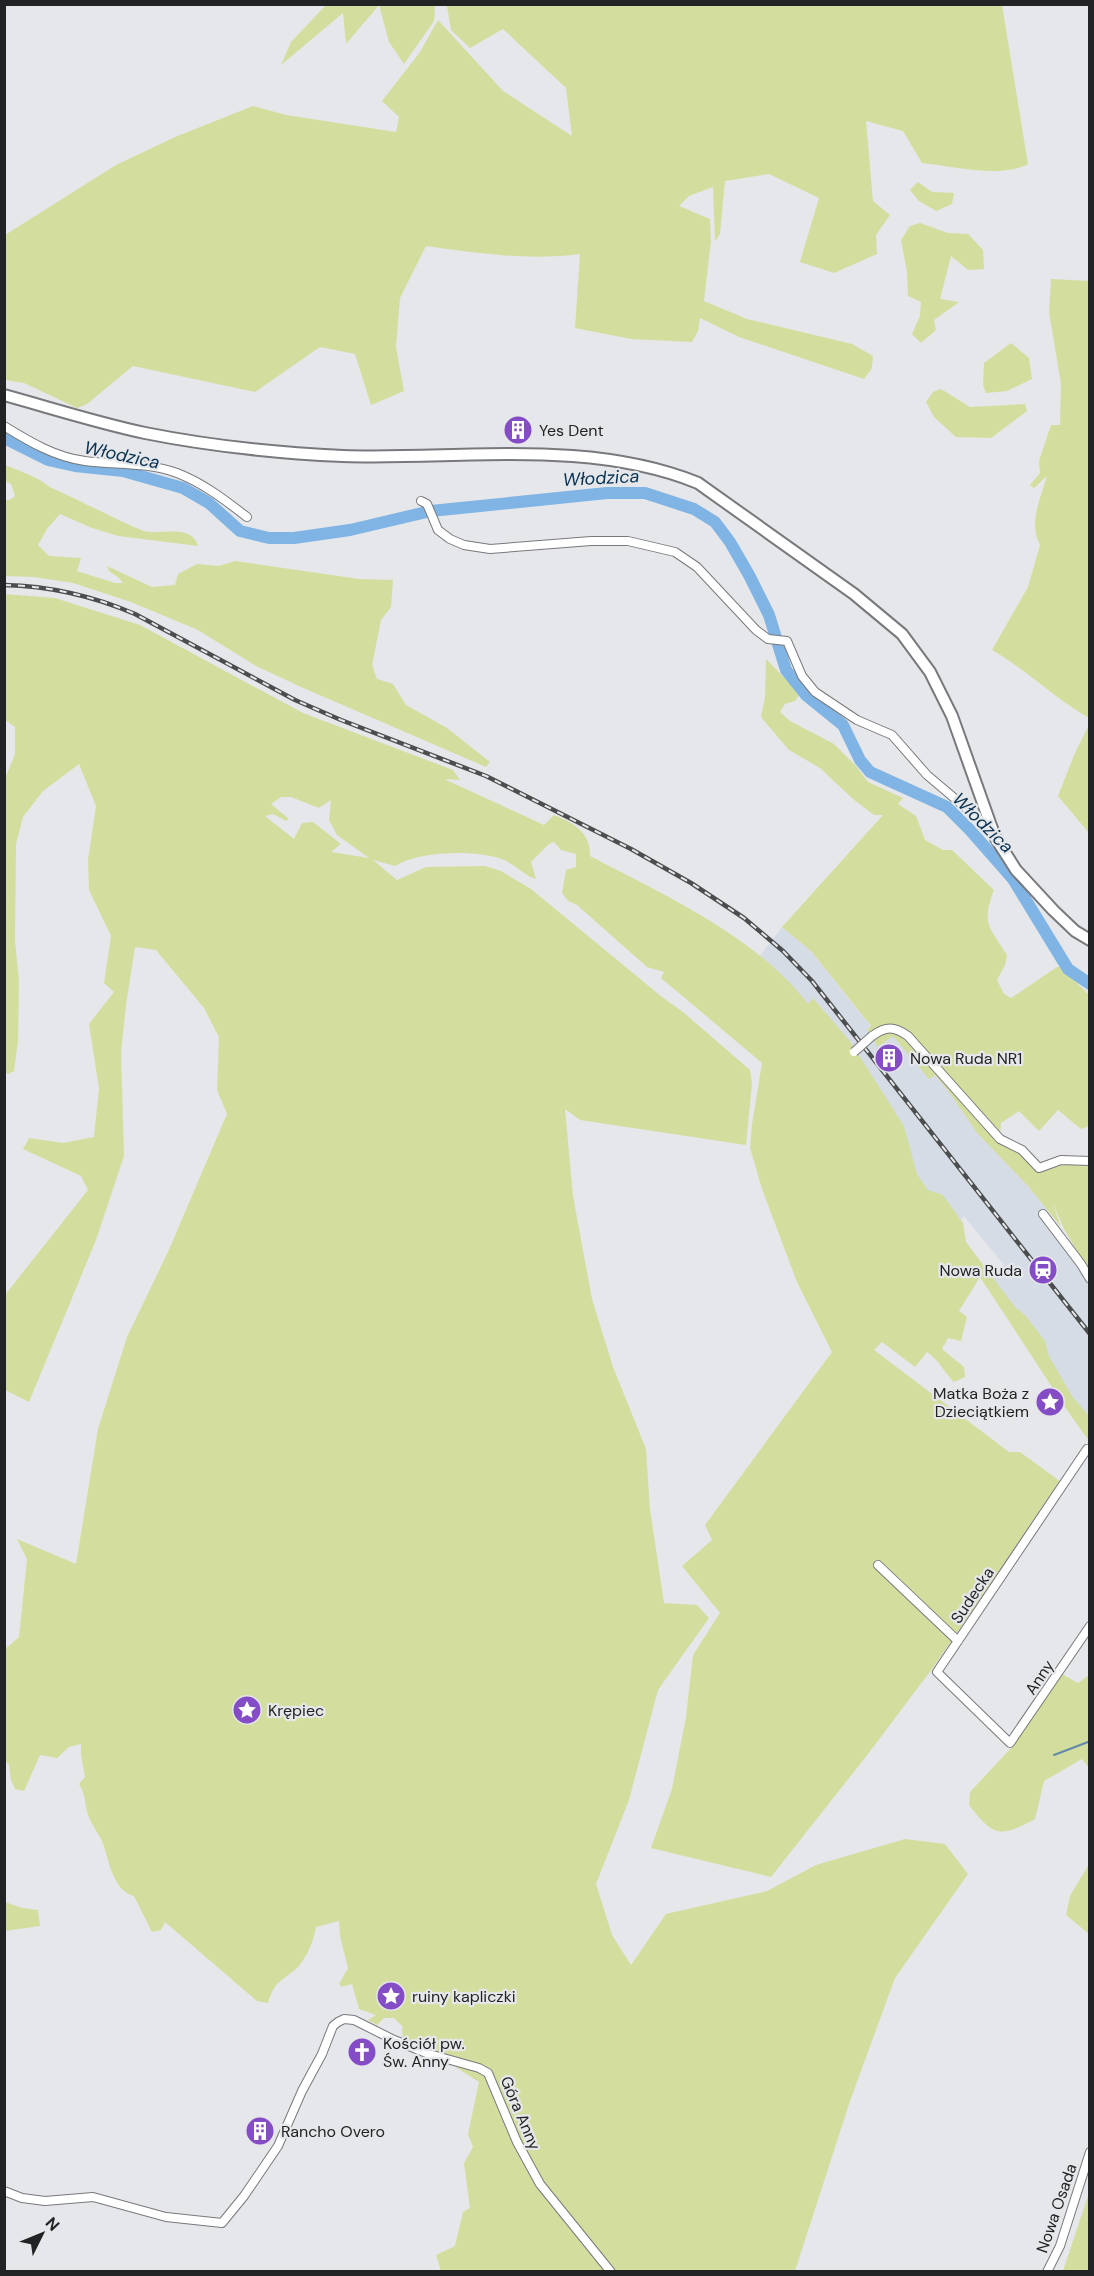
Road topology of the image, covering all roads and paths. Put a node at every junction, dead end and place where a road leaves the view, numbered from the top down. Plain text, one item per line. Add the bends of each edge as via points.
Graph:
1 (4, 395) edge
2 (4, 426) edge
3 (424, 503) dead end
4 (247, 517) dead end
5 (990, 824) junction
6 (1089, 940) edge
7 (854, 1052) dead end
8 (1089, 1161) edge
9 (1043, 1214) dead end
10 (1089, 1280) edge
11 (1088, 1451) edge
12 (878, 1565) dead end
13 (1089, 1626) edge
14 (958, 1641) junction
15 (1010, 1743) joint
16 (1089, 2152) edge
17 (4, 2191) edge
18 (611, 2271) edge
19 (1047, 2271) edge

1 - 5 street via 190,441 335,455 501,453 588,459 672,472 698,483 870,606 902,634 930,672 952,716
2 - 4 street via 62,456 176,472 198,482
3 - 5 street via 438,530 464,545 490,549 628,541 675,552 697,567 745,620 768,639 787,641 802,676 815,693 857,720 892,735 927,776 985,824
5 - 6 street via 1016,870 1053,910
7 - 8 street, bridge via 881,1030 898,1029 1000,1139 1022,1150 1039,1168 1061,1160
9 - 10 street
11 - 14 street, Sudecka
12 - 14 street
13 - 15 street, Anny
14 - 15 street, Sudecka via 937,1672
16 - 19 street, Nowa Osada via 1060,2246
17 - 18 street, Góra Anny via 45,2201 93,2197 166,2217 222,2223 279,2146 333,2026 344,2019 488,2073 517,2142 540,2184

